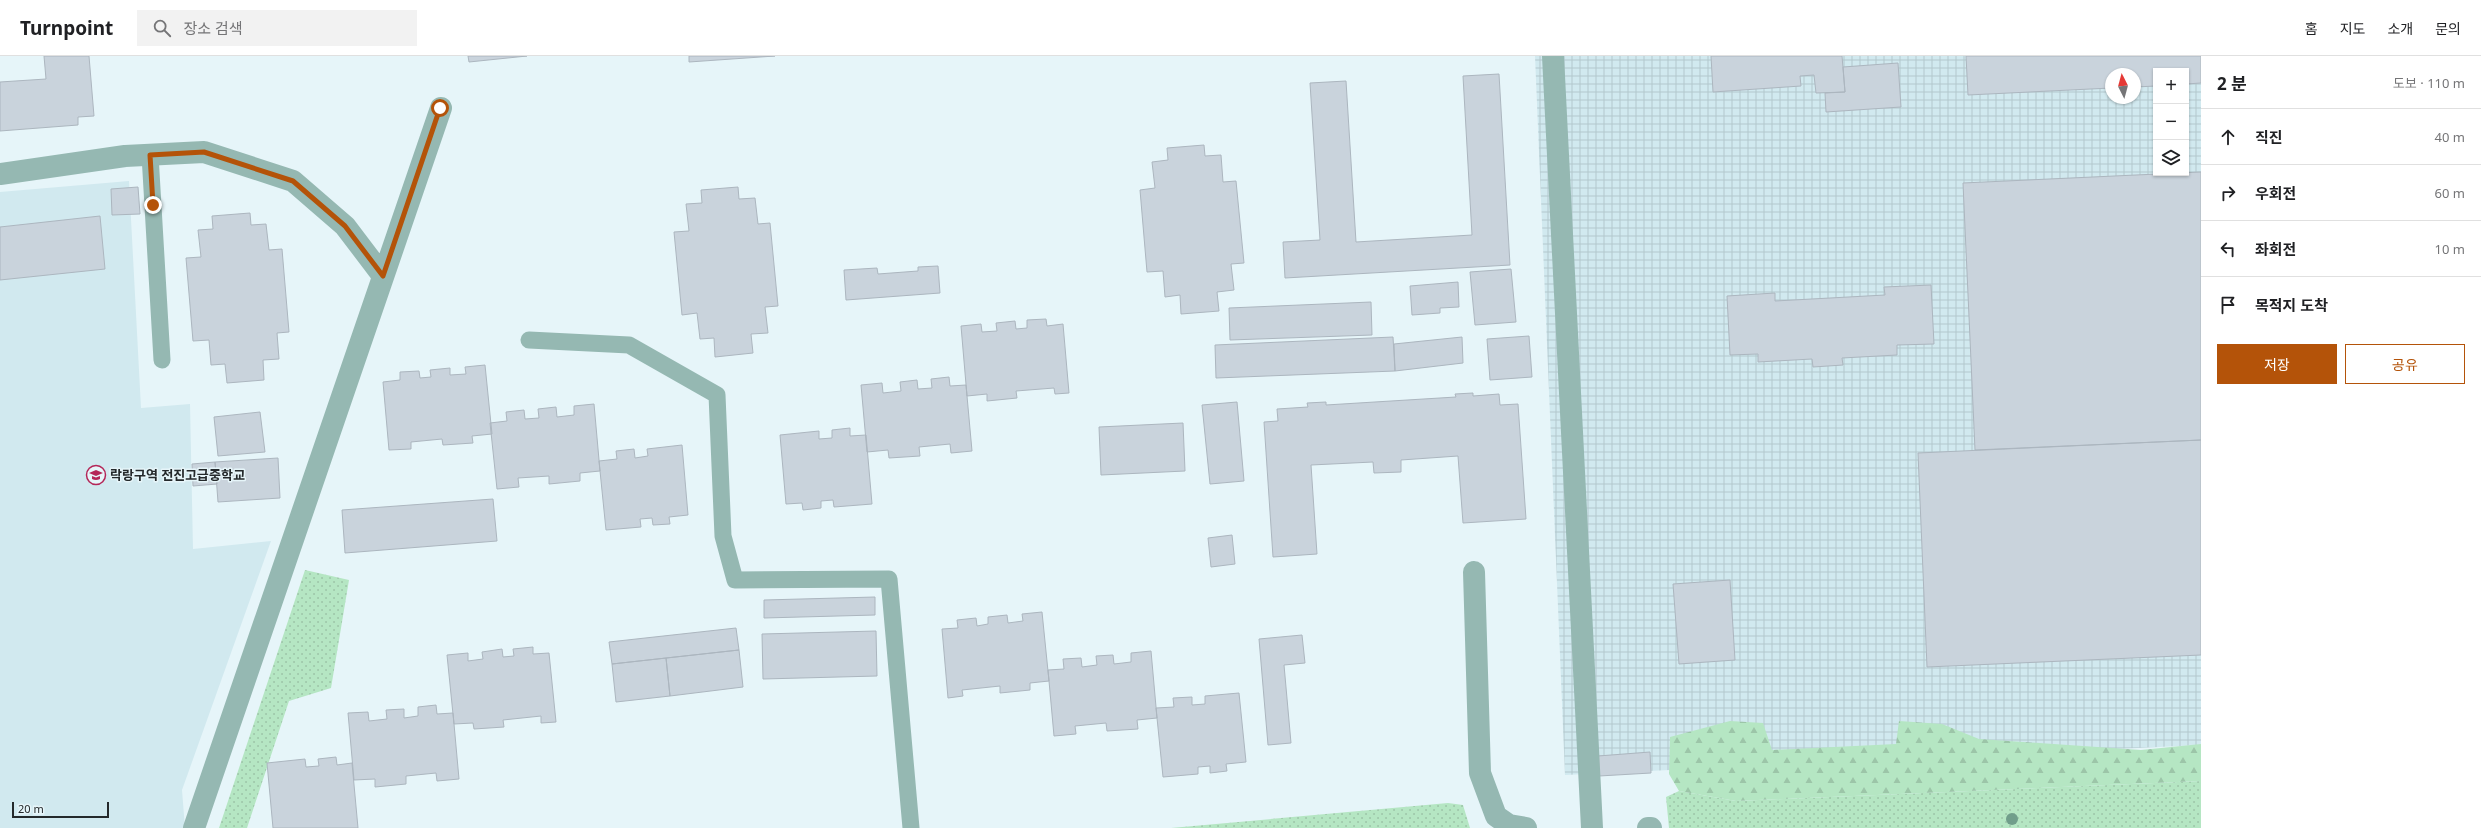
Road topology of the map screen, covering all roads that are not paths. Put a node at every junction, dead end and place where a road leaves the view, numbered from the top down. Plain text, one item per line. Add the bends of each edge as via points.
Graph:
1 (1553, 56) edge
2 (440, 108) dead end
3 (150, 155) junction
4 (0, 174) edge
5 (383, 276) junction
6 (529, 340) dead end
7 (162, 360) dead end
8 (1474, 572) dead end
9 (194, 828) edge
10 (911, 828) edge
11 (1526, 828) edge
12 (1592, 828) edge

1 - 12 street
2 - 5 street
3 - 4 street via 125,156
3 - 5 street via 204,152 293,181 345,226
3 - 7 lane
5 - 9 street
6 - 10 lane via 629,344 717,395 723,536 735,580 889,579
8 - 11 street via 1480,773 1496,816 1510,825

